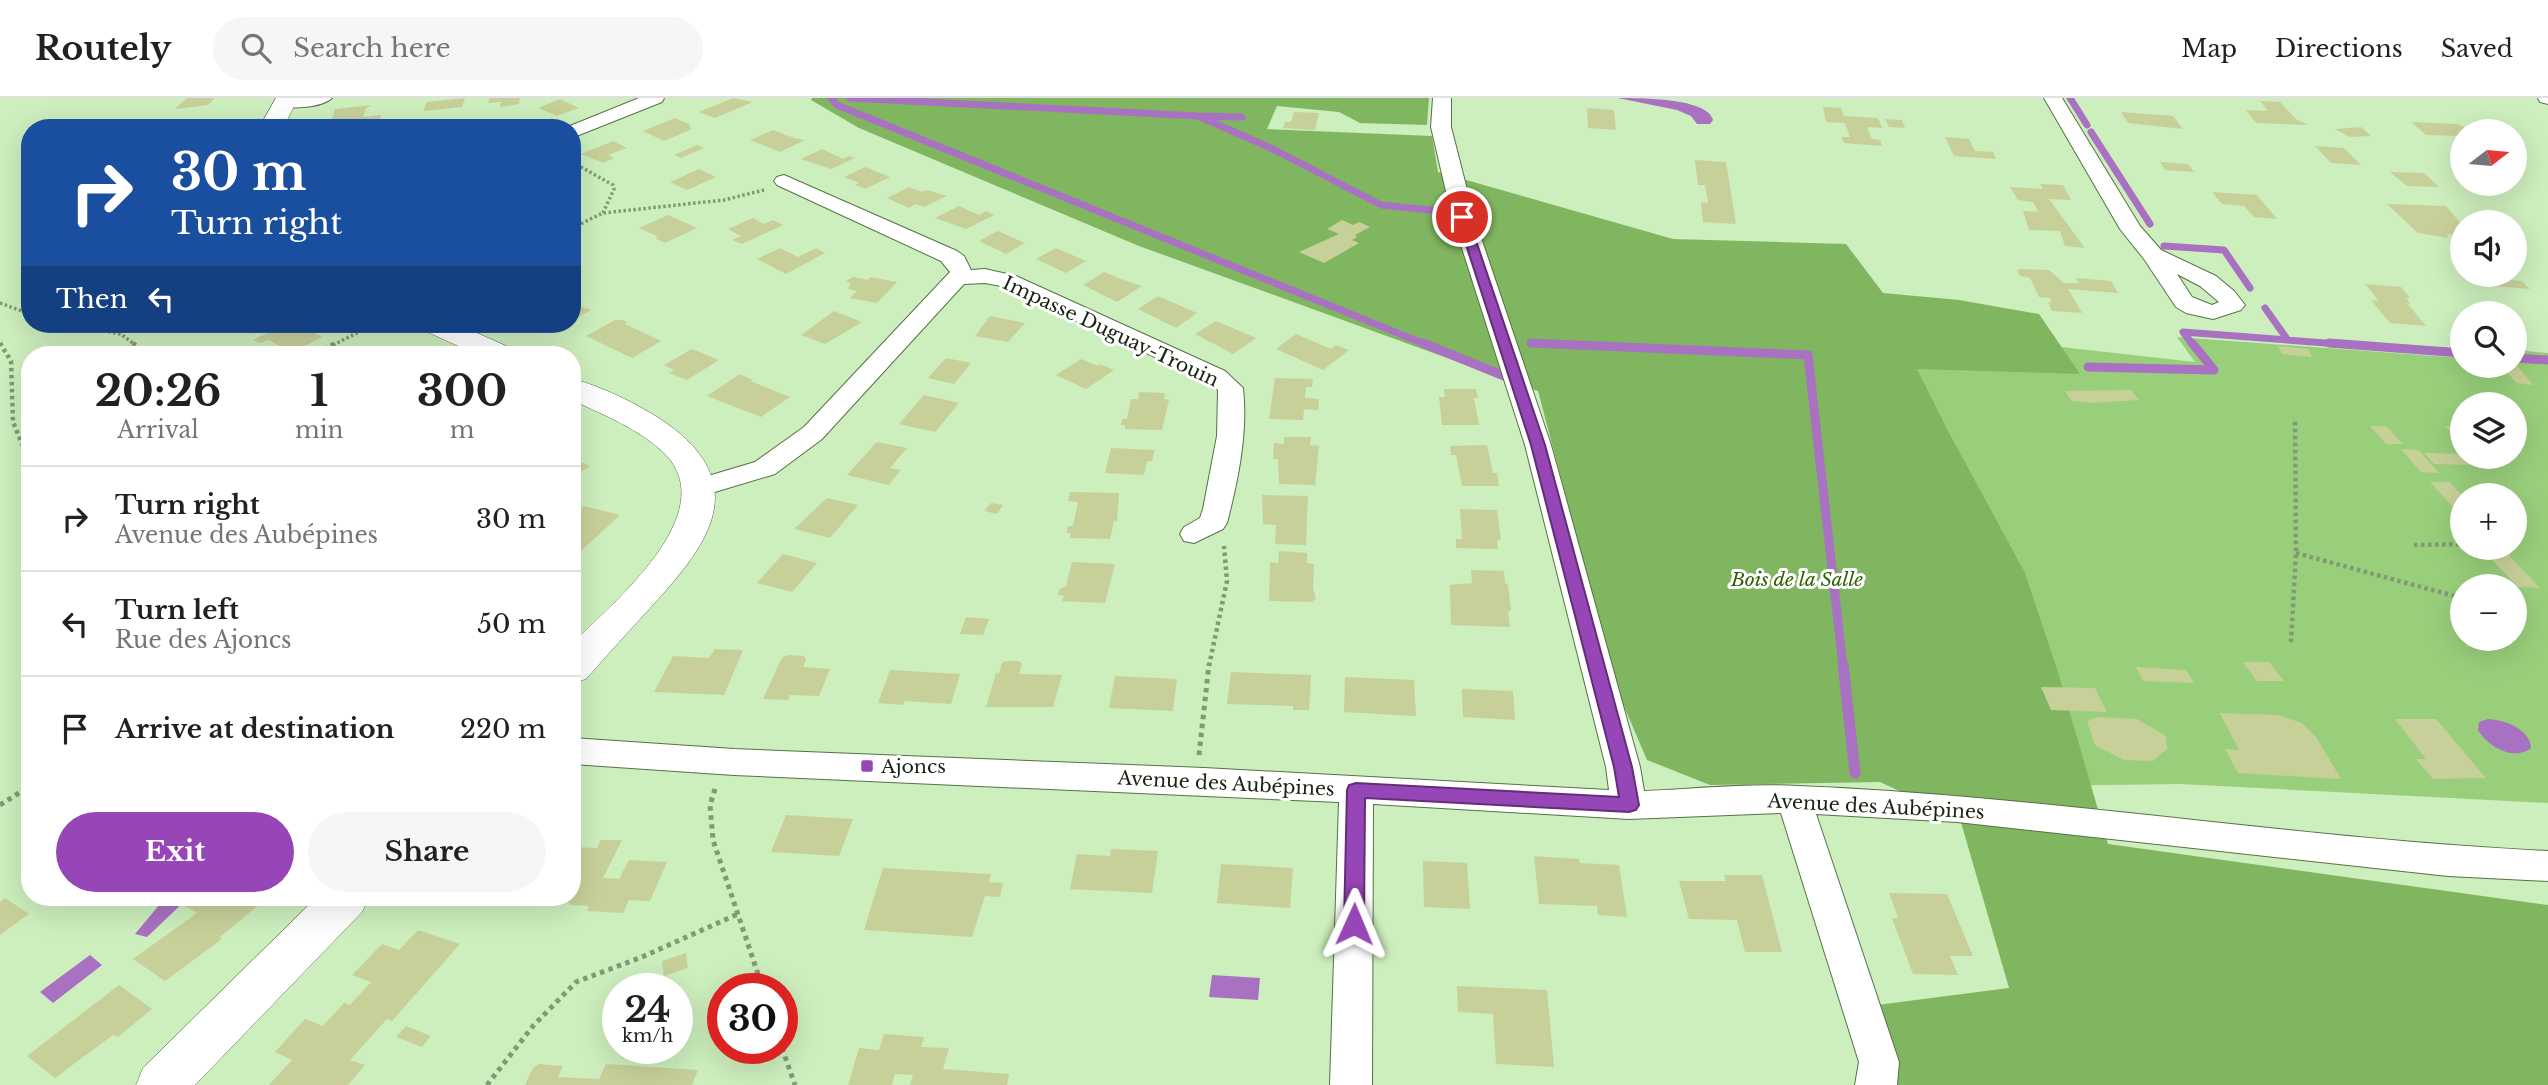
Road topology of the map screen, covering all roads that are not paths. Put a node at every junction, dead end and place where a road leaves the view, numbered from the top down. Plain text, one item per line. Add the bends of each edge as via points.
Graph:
1 (323, 98) edge
2 (655, 98) edge
3 (1442, 98) edge
4 (2053, 98) edge
5 (286, 100) edge
6 (626, 102) edge
7 (276, 119) edge
8 (581, 126) edge
9 (784, 181) road end
10 (2153, 255) dead end
11 (957, 278) junction
12 (453, 333) edge
13 (482, 346) edge
14 (581, 393) edge
15 (698, 488) junction
16 (1204, 528) road end
17 (581, 658) edge
18 (581, 752) edge
19 (1356, 790) junction
20 (1794, 799) junction
21 (1629, 805) junction
22 (2548, 866) edge
23 (338, 906) edge
24 (161, 1085) edge
25 (1351, 1085) edge
26 (1876, 1085) edge

1 - 5 street
2 - 6 street
3 - 21 street via 1441,127 1462,217 1538,445
4 - 10 street via 2131,229
5 - 7 street
6 - 8 street
9 - 11 street via 949,256 959,266
11 - 15 street via 814,433 765,467
11 - 16 street, Impasse Duguay-Trouin via 985,276 1008,281 1224,381 1232,396 1230,426 1220,498
12 - 13 street
14 - 15 street via 664,435 688,459
15 - 17 street via 697,517 677,556
18 - 19 street, Avenue des Aubépines
19 - 21 street, Avenue des Aubépines
19 - 25 street
20 - 21 street, Avenue des Aubépines
20 - 22 street, Avenue des Aubépines via 1957,808 2448,861
20 - 26 street via 1879,1062
23 - 24 street

